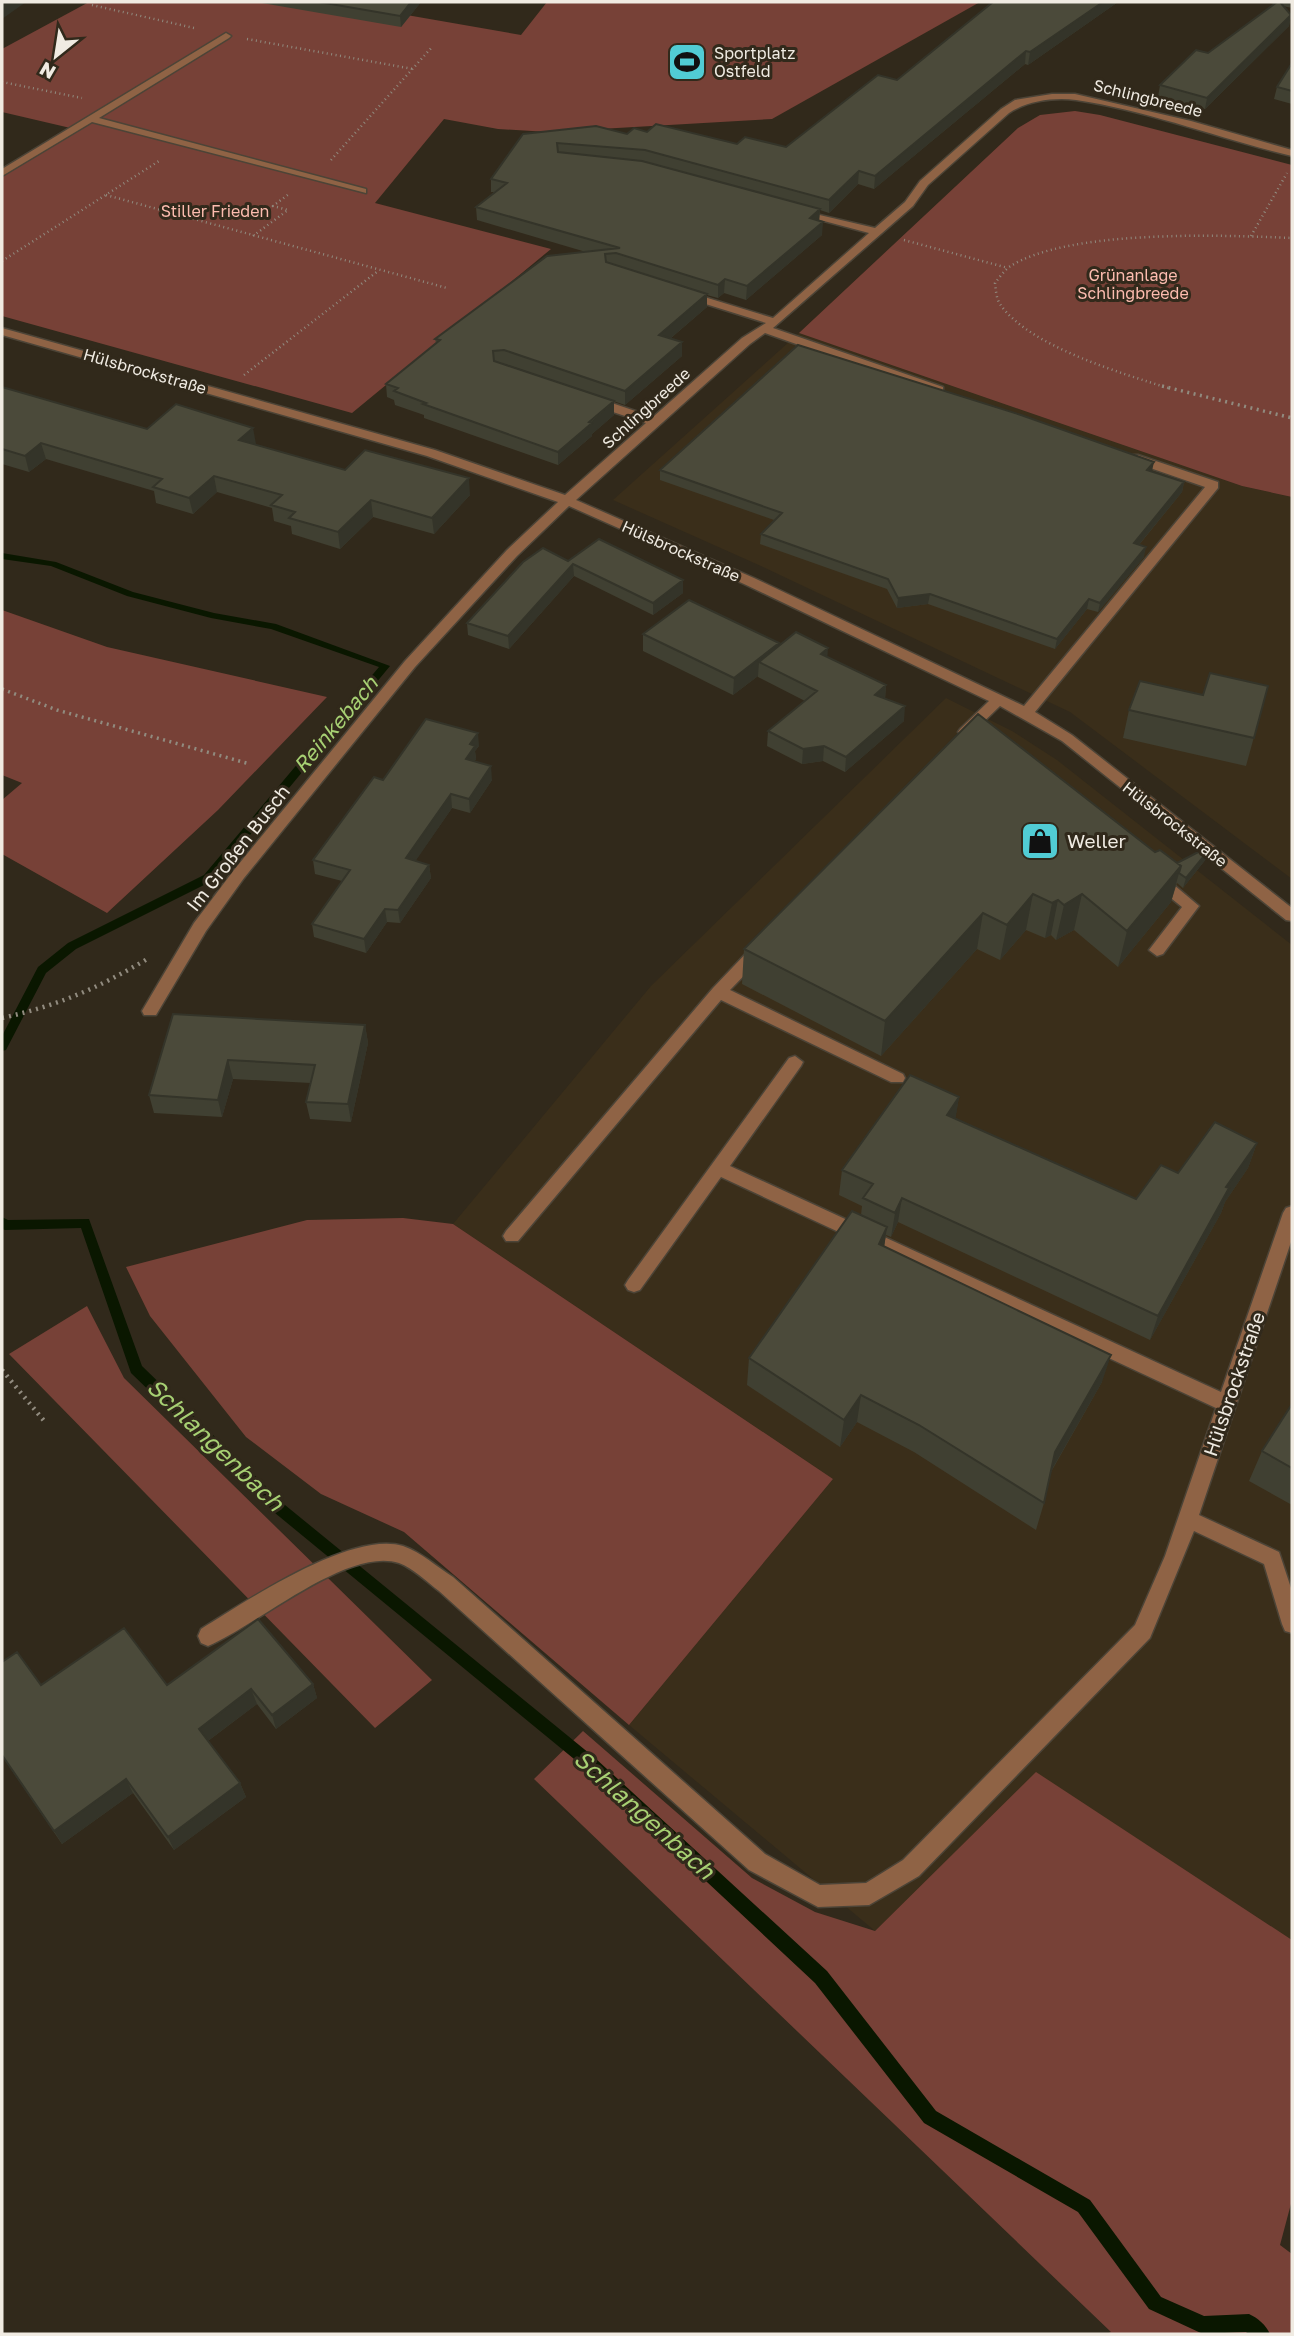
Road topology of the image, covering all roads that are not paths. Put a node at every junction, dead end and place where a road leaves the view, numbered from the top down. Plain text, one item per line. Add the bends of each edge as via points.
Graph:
1 (226, 36) road end
2 (91, 119) junction
3 (1292, 153) edge
4 (2, 173) edge
5 (362, 191) dead end
6 (786, 207) edge
7 (876, 232) junction
8 (674, 291) edge
9 (769, 326) junction
10 (2, 331) edge
11 (950, 394) edge
12 (577, 396) edge
13 (655, 422) junction
14 (1121, 453) edge
15 (566, 500) junction
16 (998, 700) junction
17 (1026, 713) junction
18 (968, 735) edge
19 (1149, 872) edge
20 (1292, 916) edge
21 (765, 943) edge
22 (1157, 950) dead end
23 (719, 992) junction
24 (150, 1011) dead end
25 (795, 1062) dead end
26 (897, 1078) dead end
27 (718, 1168) junction
28 (1292, 1213) edge
29 (512, 1236) dead end
30 (634, 1285) dead end
31 (1227, 1404) junction
32 (1188, 1519) junction
33 (1292, 1625) edge
34 (208, 1636) dead end

1 - 2 street
2 - 4 street
2 - 5 street
3 - 7 street, Schlingbreede via 1105,102 1075,97 1019,102 924,183 909,204
6 - 7 street
7 - 9 street, Schlingbreede
8 - 9 street
9 - 11 street
9 - 13 street, Schlingbreede
10 - 15 street, Hülsbrockstraße via 431,453
12 - 13 street
13 - 15 street, Schlingbreede
14 - 17 street via 1213,485
15 - 16 street, Hülsbrockstraße
15 - 24 street, Im Großen Busch via 410,664 239,874 200,927
16 - 17 street, Hülsbrockstraße
16 - 18 street
17 - 20 street, Hülsbrockstraße via 1067,738
19 - 22 street via 1191,906
21 - 23 street
23 - 26 street
23 - 29 street
25 - 27 street
27 - 30 street
27 - 31 street
28 - 31 street, Hülsbrockstraße
31 - 32 street, Hülsbrockstraße
32 - 33 street via 1272,1559
32 - 34 street, Hülsbrockstraße via 1143,1631 911,1868 869,1894 818,1896 757,1862 446,1584 398,1553 359,1554

